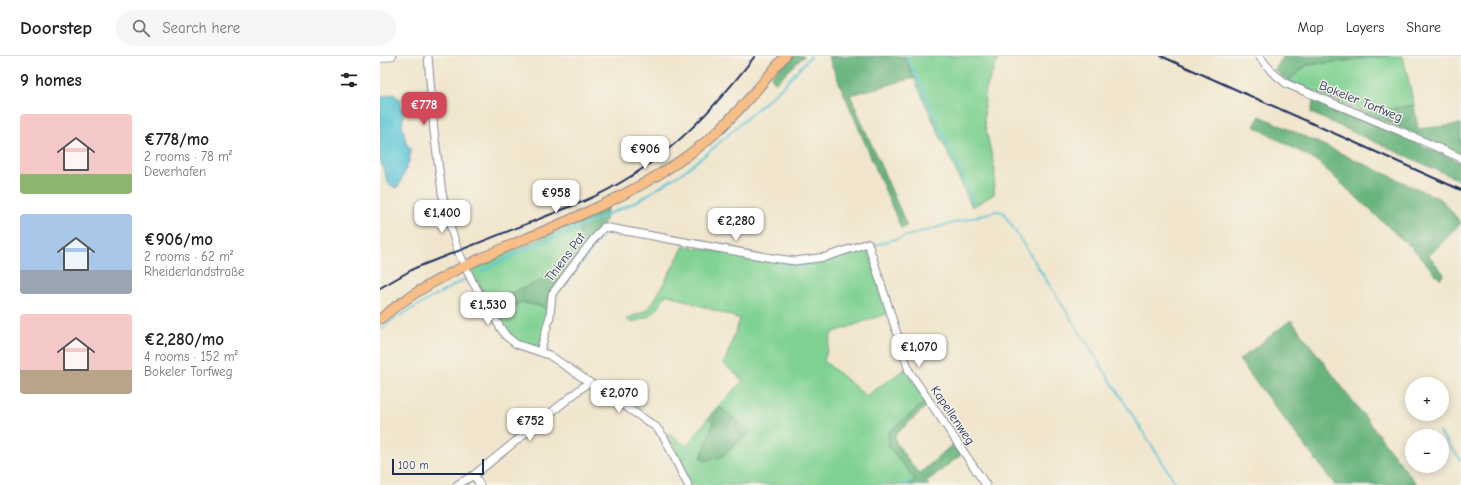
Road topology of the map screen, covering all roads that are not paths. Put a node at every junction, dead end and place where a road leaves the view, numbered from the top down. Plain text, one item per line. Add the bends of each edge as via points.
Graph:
1 (392, 56) edge
2 (428, 56) edge
3 (785, 56) edge
4 (1259, 56) edge
5 (380, 59) edge
6 (1461, 158) edge
7 (604, 227) joint
8 (465, 266) junction
9 (380, 319) edge
10 (540, 352) junction
11 (590, 382) junction
12 (474, 475) junction
13 (457, 485) edge
14 (480, 485) edge
15 (688, 485) edge
16 (986, 485) edge

1 - 5 street
2 - 8 street via 442,193 451,229
3 - 8 main road via 709,139 659,174 588,212
4 - 6 street, Bokeler Torfweg via 1286,84 1400,130
7 - 10 street, Thiens Pat via 552,294 550,316
7 - 16 street, Kapellenweg via 795,261 826,257 868,243 909,371
8 - 9 main road via 439,279
8 - 10 street via 506,336 520,347
10 - 11 street via 549,355
11 - 12 street
11 - 15 street via 656,427 664,437
12 - 13 street
12 - 14 street

